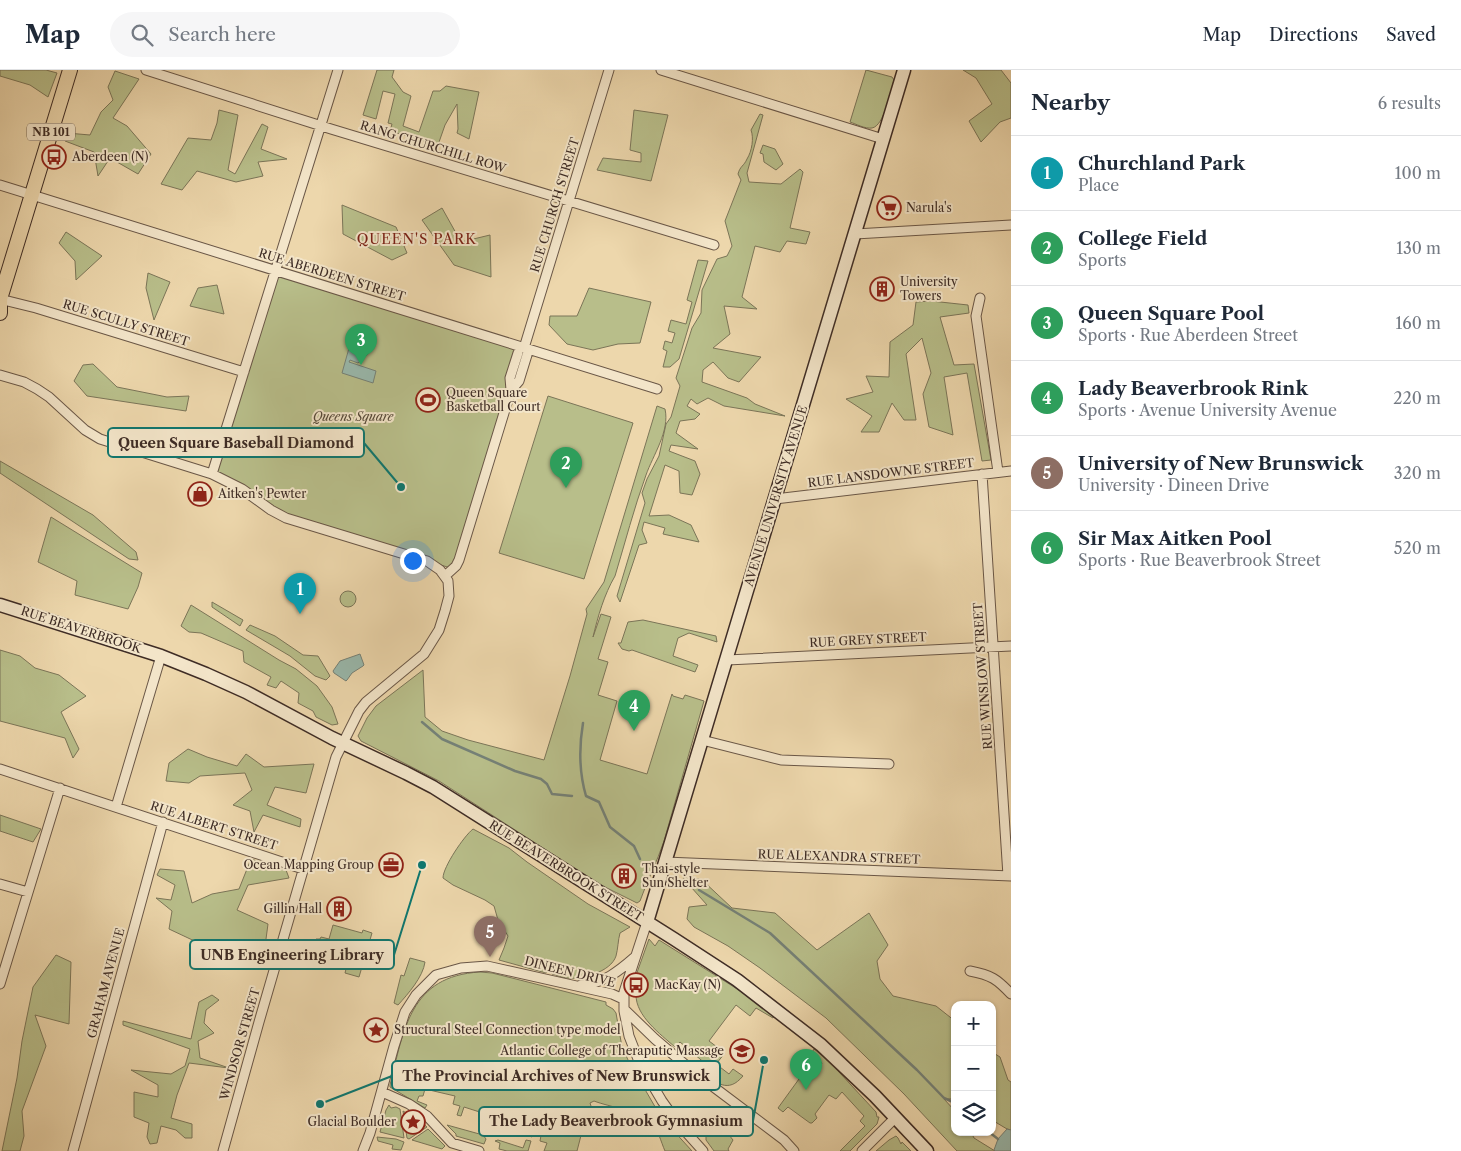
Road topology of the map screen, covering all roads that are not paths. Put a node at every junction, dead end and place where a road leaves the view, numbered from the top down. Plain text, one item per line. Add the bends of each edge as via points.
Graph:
1 (70, 70) edge
2 (146, 70) edge
3 (338, 70) edge
4 (609, 70) edge
5 (661, 70) edge
6 (904, 70) edge
7 (321, 126) junction
8 (882, 139) junction
9 (0, 185) edge
10 (32, 195) junction
11 (569, 201) junction
12 (1011, 225) edge
13 (855, 234) junction
14 (714, 245) dead end
15 (276, 270) junction
16 (980, 298) dead end
17 (0, 299) edge
18 (0, 313) edge
19 (523, 352) junction
20 (244, 372) junction
21 (0, 375) edge
22 (657, 389) dead end
23 (1011, 471) edge
24 (998, 472) junction
25 (212, 474) junction
26 (982, 474) junction
27 (775, 499) junction
28 (444, 576) junction
29 (0, 605) edge
30 (1011, 646) edge
31 (994, 647) junction
32 (161, 656) junction
33 (726, 660) junction
34 (702, 740) junction
35 (343, 743) junction
36 (889, 764) dead end
37 (0, 769) edge
38 (60, 788) junction
39 (116, 807) junction
40 (163, 822) junction
41 (666, 862) junction
42 (304, 869) junction
43 (1009, 876) edge
44 (0, 884) edge
45 (28, 892) junction
46 (647, 922) junction
47 (635, 957) junction
48 (970, 971) dead end
49 (0, 984) edge
50 (571, 986) junction
51 (1011, 994) edge
52 (623, 999) junction
53 (624, 1009) junction
54 (382, 1092) junction
55 (896, 1117) junction
56 (73, 1151) edge
57 (223, 1151) edge
58 (363, 1151) edge
59 (479, 1151) edge
60 (703, 1151) edge
61 (794, 1151) edge
62 (862, 1151) edge
63 (927, 1151) edge

1 - 10 main road, NB 101
2 - 7 street, RANG CHURCHILL ROW
3 - 7 street
4 - 11 street, RUE CHURCH STREET
5 - 8 street
6 - 8 street, AVENUE UNIVERSITY AVENUE
7 - 11 street, RANG CHURCHILL ROW
7 - 15 street
8 - 13 street, AVENUE UNIVERSITY AVENUE
9 - 10 street, RUE ABERDEEN STREET
10 - 15 street, RUE ABERDEEN STREET
10 - 17 main road, NB 101
11 - 14 street, RANG CHURCHILL ROW
11 - 19 street, RUE CHURCH STREET
12 - 13 street
13 - 27 street, AVENUE UNIVERSITY AVENUE
15 - 19 street, RUE ABERDEEN STREET
15 - 20 street
16 - 24 street via 976,316
17 - 18 main road, NB 101
17 - 20 street, RUE SCULLY STREET
19 - 22 street, RUE ABERDEEN STREET
19 - 28 street, RUE CHURCH STREET via 510,378 511,390 459,560
20 - 25 street
21 - 25 street via 37,389 100,439
23 - 24 street, RUE LANSDOWNE STREET
24 - 26 street, RUE LANSDOWNE STREET
25 - 28 street via 286,518 427,561
26 - 27 street, RUE LANSDOWNE STREET
26 - 31 street, RUE WINSLOW STREET
27 - 33 street, AVENUE UNIVERSITY AVENUE
28 - 35 street, WINDSOR STREET via 449,596 430,647 419,660 366,702
29 - 32 street, RUE BEAVERBROOK
30 - 31 street, RUE GREY STREET
31 - 33 street, RUE GREY STREET
31 - 43 street, RUE WINSLOW STREET
32 - 35 street, RUE BEAVERBROOK STREET via 223,681
32 - 39 street
33 - 34 street, AVENUE UNIVERSITY AVENUE
34 - 36 street via 780,760
34 - 41 street, AVENUE UNIVERSITY AVENUE
35 - 42 street, WINDSOR STREET via 336,756
35 - 46 street, RUE BEAVERBROOK STREET via 433,787
37 - 38 street, RUE ALBERT STREET
38 - 39 street, RUE ALBERT STREET
38 - 45 street
39 - 40 street, RUE ALBERT STREET
40 - 42 street, RUE ALBERT STREET
40 - 56 street, GRAHAM AVENUE
41 - 43 street, RUE ALEXANDRA STREET
41 - 46 street, AVENUE UNIVERSITY AVENUE
42 - 57 street, WINDSOR STREET
44 - 45 street
45 - 49 street
46 - 47 street
46 - 55 street, RUE BEAVERBROOK STREET via 737,980 821,1045
47 - 50 street via 598,982
47 - 52 street
48 - 51 street via 993,977
50 - 52 street, DINEEN DRIVE
50 - 54 street, DINEEN DRIVE via 487,966 461,968 436,975 405,1012
52 - 53 street
53 - 60 street via 632,1045 642,1069 668,1110
53 - 61 street via 695,1073
54 - 58 street, DINEEN DRIVE
54 - 59 street via 427,1116 452,1142
55 - 62 street
55 - 63 street, RUE BEAVERBROOK STREET

